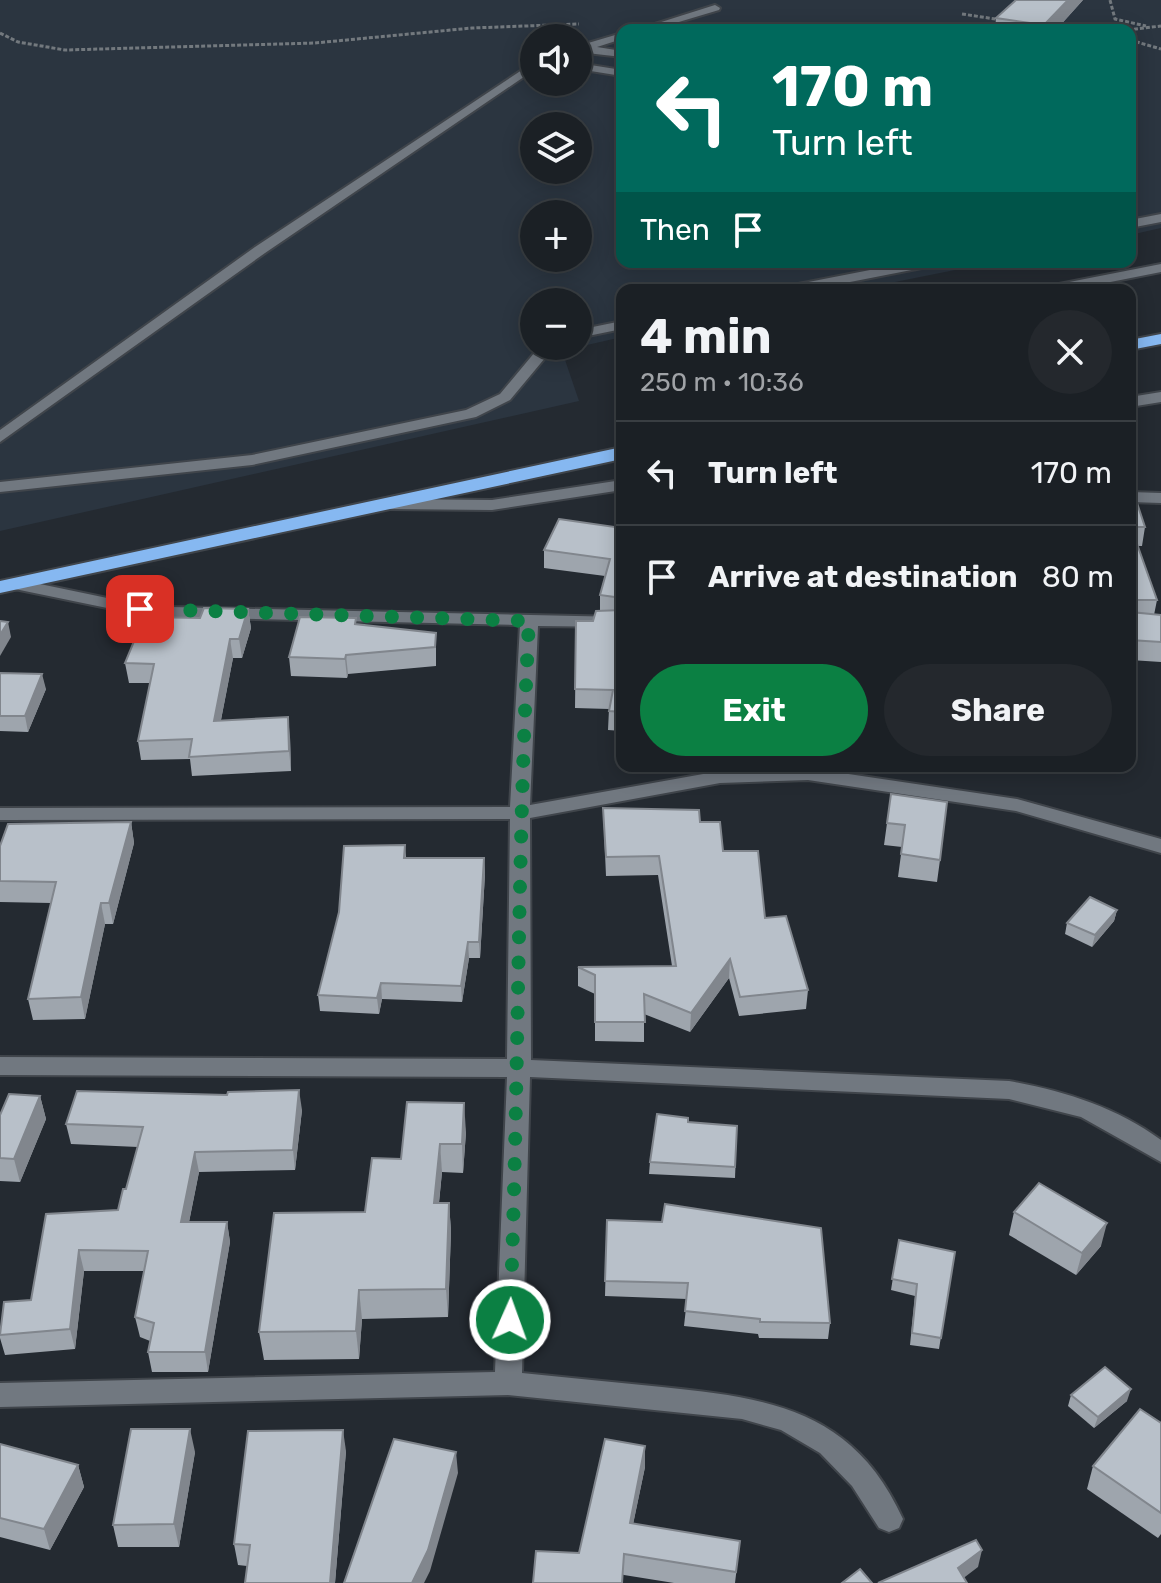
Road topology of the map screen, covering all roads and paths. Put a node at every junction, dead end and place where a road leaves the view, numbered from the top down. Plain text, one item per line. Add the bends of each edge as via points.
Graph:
1 (1110, 0) edge
2 (715, 8) dead end
3 (962, 14) dead end
4 (1005, 21) edge
5 (661, 24) edge
6 (520, 26) edge
7 (1146, 26) junction
8 (1161, 26) edge
9 (1136, 28) edge
10 (0, 33) edge
11 (616, 38) edge
12 (1136, 42) edge
13 (592, 44) edge
14 (1161, 49) edge
15 (592, 50) edge
16 (616, 53) edge
17 (592, 68) edge
18 (616, 72) edge
19 (520, 74) edge
20 (1161, 218) edge
21 (1136, 223) edge
22 (901, 268) edge
23 (1161, 268) edge
24 (819, 284) edge
25 (1080, 284) edge
26 (616, 326) edge
27 (592, 331) edge
28 (1161, 339) edge
29 (1136, 344) edge
30 (536, 360) edge
31 (1161, 397) edge
32 (1136, 401) edge
33 (0, 437) edge
34 (616, 454) edge
35 (616, 486) edge
36 (0, 487) edge
37 (1136, 497) edge
38 (1161, 498) edge
39 (383, 504) junction
40 (8, 586) edge
41 (529, 621) junction
42 (616, 622) edge
43 (520, 813) junction
44 (0, 814) edge
45 (1161, 846) edge
46 (0, 1066) edge
47 (519, 1068) junction
48 (1161, 1153) edge
49 (508, 1383) junction
50 (0, 1395) edge
51 (889, 1519) dead end

1 - 7 path via 1115,19
2 - 5 street
3 - 4 path
6 - 10 path via 315,43 65,50 18,42
7 - 8 path
7 - 9 path
11 - 13 street
12 - 14 path
15 - 16 street
17 - 18 street
19 - 33 street via 260,250
20 - 21 street
22 - 24 street
23 - 25 street
26 - 27 street
28 - 29 highway
30 - 36 street via 505,397 471,414 252,460
31 - 32 street
34 - 39 highway
35 - 39 street via 492,505
37 - 38 street
39 - 40 highway
40 - 41 street via 171,612
41 - 42 street
41 - 43 street
43 - 44 street
43 - 45 street via 720,777 808,774 1017,805
43 - 47 street
46 - 47 street
47 - 48 street via 1009,1090 1088,1108 1125,1126
47 - 49 street
49 - 50 street
49 - 51 street via 765,1411 834,1447 870,1483

